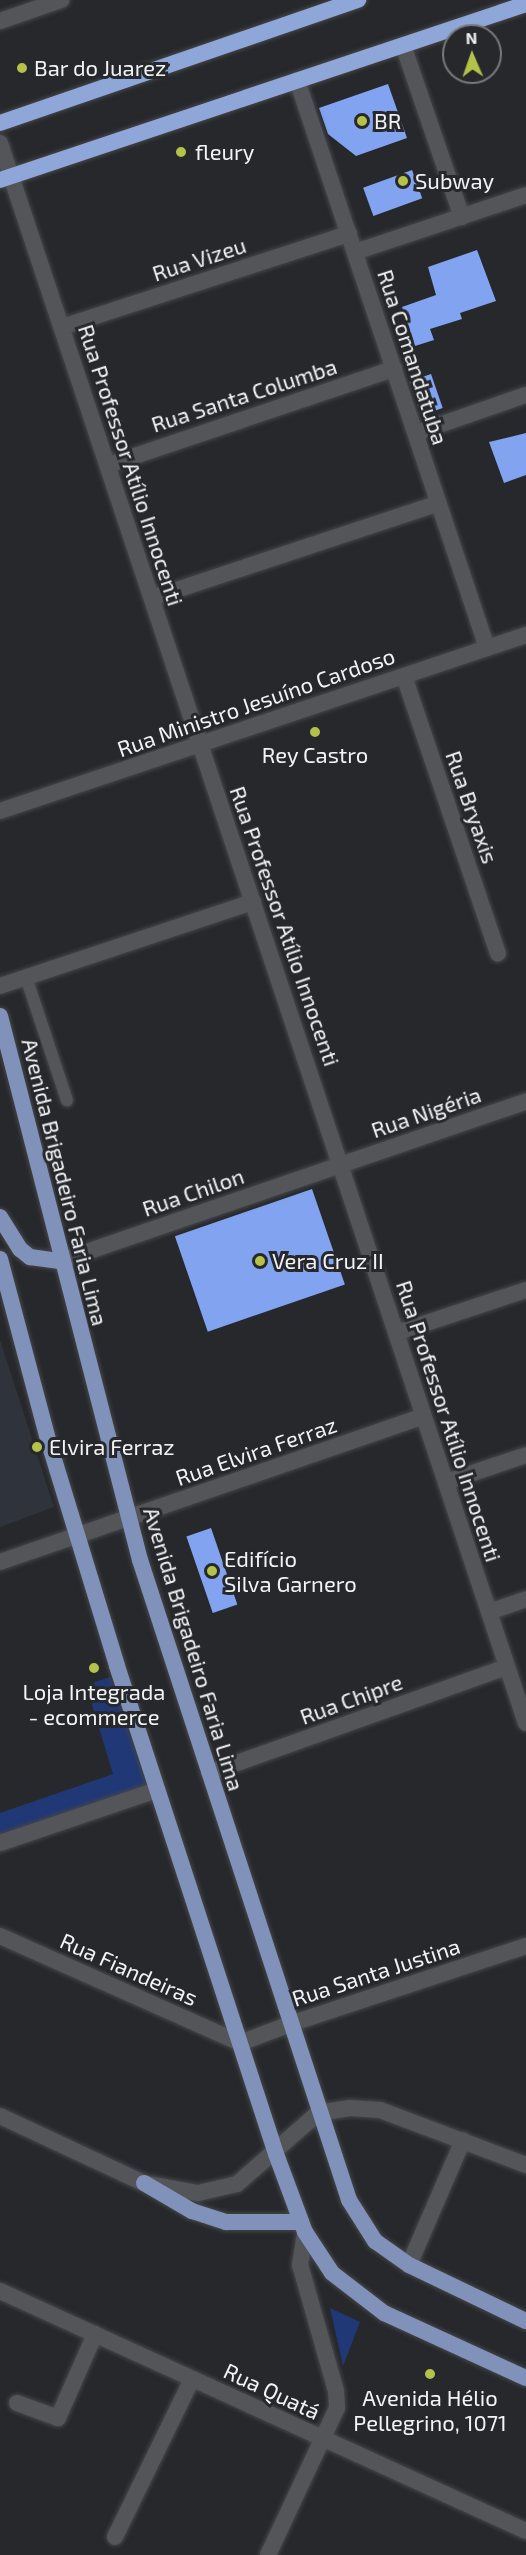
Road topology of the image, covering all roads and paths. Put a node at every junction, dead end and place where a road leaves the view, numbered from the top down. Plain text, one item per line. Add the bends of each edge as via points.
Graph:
1 (61, 0) edge
2 (356, 0) edge
3 (526, 4) edge
4 (0, 21) edge
5 (403, 45) junction
6 (297, 80) junction
7 (0, 123) edge
8 (0, 144) edge
9 (6, 178) edge
10 (526, 195) edge
11 (462, 217) junction
12 (349, 234) junction
13 (355, 252) junction
14 (62, 327) junction
15 (394, 369) junction
16 (526, 395) edge
17 (416, 432) junction
18 (108, 465) junction
19 (437, 504) junction
20 (152, 598) junction
21 (526, 635) edge
22 (487, 648) junction
23 (404, 676) junction
24 (200, 744) junction
25 (0, 811) edge
26 (253, 902) junction
27 (498, 953) dead end
28 (26, 977) junction
29 (0, 986) edge
30 (0, 1016) edge
31 (67, 1100) dead end
32 (526, 1101) edge
33 (341, 1166) junction
34 (0, 1217) edge
35 (0, 1259) edge
36 (60, 1262) junction
37 (2, 1279) edge
38 (526, 1290) edge
39 (396, 1333) junction
40 (424, 1416) junction
41 (526, 1455) edge
42 (446, 1482) junction
43 (129, 1518) junction
44 (78, 1536) junction
45 (0, 1562) edge
46 (526, 1599) edge
47 (489, 1612) junction
48 (507, 1667) junction
49 (526, 1723) edge
50 (209, 1773) junction
51 (158, 1790) junction
52 (0, 1843) edge
53 (0, 1936) edge
54 (526, 1946) edge
55 (290, 2024) junction
56 (240, 2043) junction
57 (318, 2114) junction
58 (0, 2116) edge
59 (463, 2140) junction
60 (276, 2154) junction
61 (526, 2165) edge
62 (144, 2183) junction
63 (303, 2227) junction
64 (408, 2265) junction
65 (0, 2291) edge
66 (526, 2321) edge
67 (95, 2334) junction
68 (526, 2378) edge
69 (192, 2379) junction
70 (17, 2403) dead end
71 (323, 2438) junction
72 (526, 2531) edge
73 (115, 2537) dead end
74 (268, 2555) edge

1 - 4 street
2 - 7 highway
3 - 5 highway
5 - 6 highway
5 - 11 street
6 - 9 highway
6 - 12 street, Rua Comandatuba
8 - 9 street, Rua Professor Atílio Innocenti
9 - 14 street, Rua Professor Atílio Innocenti
10 - 11 street
11 - 13 street
12 - 13 street, Rua Comandatuba
12 - 14 street, Rua Vizeu
13 - 15 street, Rua Comandatuba
14 - 18 street, Rua Professor Atílio Innocenti
15 - 17 street, Rua Comandatuba
15 - 18 street, Rua Santa Columba
16 - 17 street
17 - 19 street, Rua Comandatuba
18 - 20 street, Rua Professor Atílio Innocenti via 132,548
19 - 20 street
19 - 22 street, Rua Comandatuba
20 - 24 street, Rua Professor Atílio Innocenti
21 - 22 street, Rua Ministro Jesuíno Cardoso
22 - 23 street, Rua Ministro Jesuíno Cardoso
23 - 24 street, Rua Ministro Jesuíno Cardoso
23 - 27 street, Rua Bryaxis
24 - 25 street, Rua Ministro Jesuíno Cardoso
24 - 26 street, Rua Professor Atílio Innocenti
26 - 28 street
26 - 33 street, Rua Professor Atílio Innocenti
28 - 29 street
28 - 31 street
30 - 36 main road, Avenida Brigadeiro Faria Lima
32 - 33 street, Rua Nigéria
33 - 36 street, Rua Chilon
33 - 39 street, Rua Professor Atílio Innocenti
34 - 36 main road via 20,1249 30,1257
35 - 37 main road
36 - 43 main road, Avenida Brigadeiro Faria Lima
37 - 44 main road
38 - 39 street
39 - 40 street, Rua Professor Atílio Innocenti
40 - 42 street, Rua Professor Atílio Innocenti
40 - 43 street, Rua Elvira Ferraz
41 - 42 street
42 - 47 street, Rua Professor Atílio Innocenti
43 - 44 street, Rua Elvira Ferraz
43 - 50 main road, Avenida Brigadeiro Faria Lima
44 - 45 street, Rua Elvira Ferraz
44 - 51 main road
46 - 47 street
47 - 48 street, Rua Professor Atílio Innocenti
48 - 49 street, Rua Professor Atílio Innocenti
48 - 50 street, Rua Chipre
50 - 55 main road, Avenida Brigadeiro Faria Lima
51 - 52 street
51 - 56 main road
53 - 56 street, Rua Fiandeiras
54 - 55 street, Rua Santa Justina
55 - 56 street, Rua Santa Justina
55 - 57 main road, Avenida Brigadeiro Faria Lima
56 - 60 main road
57 - 59 street via 350,2108 380,2110
57 - 60 street
57 - 64 main road, Avenida Brigadeiro Faria Lima via 358,2217 375,2241
58 - 62 street
59 - 61 street
59 - 64 street
60 - 62 street via 248,2178 224,2189 198,2193
60 - 63 main road
62 - 63 main road via 192,2211 226,2222
63 - 68 main road via 332,2272 384,2313
63 - 71 street via 300,2265 337,2397 337,2408
64 - 66 main road, Avenida Brigadeiro Faria Lima
65 - 67 street, Rua Quatá
67 - 69 street, Rua Quatá
67 - 70 street via 57,2418
69 - 71 street, Rua Quatá
69 - 73 street
71 - 72 street, Rua Quatá
71 - 74 street

